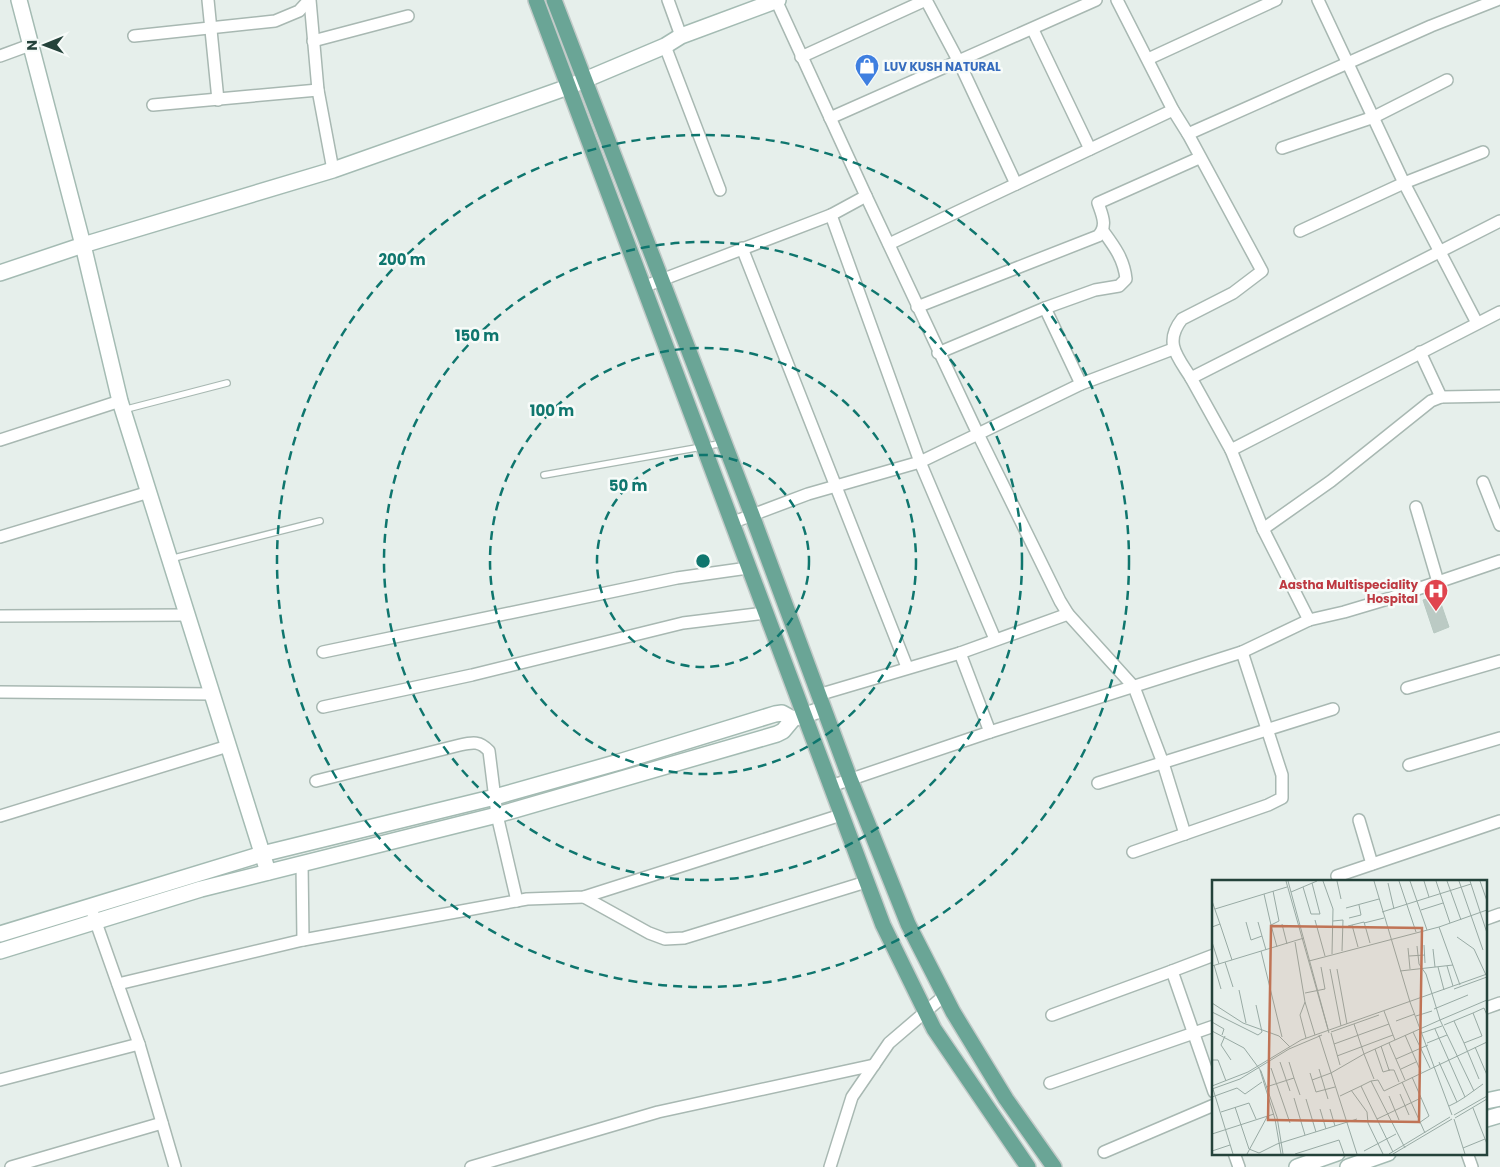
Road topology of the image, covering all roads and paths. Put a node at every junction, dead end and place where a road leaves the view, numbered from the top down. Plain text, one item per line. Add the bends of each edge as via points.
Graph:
1 (19, 0) edge
2 (208, 0) edge
3 (310, 0) edge
4 (536, 0) edge
5 (554, 0) edge
6 (668, 0) edge
7 (777, 0) edge
8 (1096, 0) edge
9 (1117, 0) edge
10 (1276, 0) edge
11 (1318, 0) edge
12 (1497, 0) edge
13 (408, 16) dead end
14 (210, 30) junction
15 (1033, 30) junction
16 (134, 36) dead end
17 (681, 36) junction
18 (313, 41) junction
19 (30, 45) junction
20 (665, 46) junction
21 (0, 56) edge
22 (801, 57) junction
23 (1148, 59) junction
24 (959, 62) junction
25 (1348, 63) junction
26 (584, 80) junction
27 (1448, 80) dead end
28 (568, 87) junction
29 (318, 90) junction
30 (218, 100) junction
31 (153, 105) dead end
32 (1173, 110) junction
33 (1374, 116) junction
34 (830, 118) junction
35 (1188, 134) junction
36 (1282, 148) dead end
37 (1090, 149) junction
38 (1483, 152) dead end
39 (1199, 158) junction
40 (333, 170) junction
41 (1404, 183) junction
42 (1016, 184) junction
43 (720, 190) dead end
44 (866, 196) junction
45 (831, 215) junction
46 (1500, 221) edge
47 (1103, 230) junction
48 (1300, 231) dead end
49 (889, 244) junction
50 (83, 246) junction
51 (742, 248) junction
52 (1440, 251) junction
53 (0, 273) edge
54 (660, 280) junction
55 (643, 287) junction
56 (917, 307) junction
57 (1045, 308) junction
58 (1500, 312) edge
59 (1477, 323) junction
60 (1173, 349) junction
61 (1420, 352) junction
62 (938, 353) junction
63 (1191, 378) junction
64 (227, 383) dead end
65 (1081, 384) junction
66 (1500, 396) edge
67 (1441, 398) junction
68 (122, 406) junction
69 (978, 434) junction
70 (0, 440) edge
71 (724, 443) junction
72 (703, 448) junction
73 (1231, 450) junction
74 (920, 462) junction
75 (544, 475) dead end
76 (1483, 482) dead end
77 (835, 486) junction
78 (149, 492) junction
79 (1416, 506) dead end
80 (752, 515) junction
81 (320, 521) dead end
82 (731, 523) junction
83 (1500, 524) edge
84 (1263, 529) junction
85 (0, 537) edge
86 (170, 559) junction
87 (1500, 560) edge
88 (748, 568) junction
89 (1438, 582) junction
90 (765, 613) junction
91 (1068, 614) junction
92 (188, 615) junction
93 (0, 616) edge
94 (1309, 620) junction
95 (995, 639) junction
96 (323, 652) dead end
97 (1242, 652) junction
98 (960, 653) junction
99 (1500, 661) edge
100 (907, 667) junction
101 (1134, 687) junction
102 (1407, 688) dead end
103 (0, 692) edge
104 (213, 694) junction
105 (821, 702) junction
106 (323, 707) dead end
107 (1333, 709) dead end
108 (799, 717) junction
109 (1266, 730) junction
110 (990, 732) junction
111 (1500, 738) edge
112 (228, 746) junction
113 (1163, 763) junction
114 (1409, 766) dead end
115 (850, 779) junction
116 (316, 781) dead end
117 (1098, 783) dead end
118 (831, 786) junction
119 (495, 797) junction
120 (497, 814) junction
121 (841, 815) junction
122 (0, 816) edge
123 (1359, 820) dead end
124 (1500, 821) edge
125 (1185, 834) junction
126 (1132, 852) dead end
127 (262, 854) junction
128 (302, 863) junction
129 (1372, 864) junction
130 (268, 872) junction
131 (1337, 876) dead end
132 (866, 882) junction
133 (584, 897) junction
134 (517, 901) junction
135 (90, 905) junction
136 (1500, 914) edge
137 (1488, 918) edge
138 (96, 921) junction
139 (0, 934) edge
140 (303, 940) junction
141 (0, 951) edge
142 (1212, 956) edge
143 (1172, 971) junction
144 (118, 984) junction
145 (945, 995) junction
146 (1500, 1003) edge
147 (1488, 1007) edge
148 (926, 1012) junction
149 (1052, 1014) dead end
150 (1212, 1027) edge
151 (1193, 1034) junction
152 (139, 1044) junction
153 (874, 1065) junction
154 (0, 1080) edge
155 (1050, 1083) dead end
156 (1212, 1086) edge
157 (1212, 1106) edge
158 (162, 1123) junction
159 (1104, 1152) dead end
160 (1234, 1154) edge
161 (1334, 1154) edge
162 (1385, 1154) edge
163 (1467, 1154) edge
164 (12, 1167) edge
165 (175, 1167) edge
166 (471, 1167) edge
167 (830, 1167) edge
168 (1028, 1167) edge
169 (1054, 1167) edge
170 (1239, 1167) edge
171 (1297, 1167) edge
172 (1348, 1167) edge
173 (1472, 1167) edge

1 - 19 street
2 - 14 street
3 - 14 street via 299,11 275,22
3 - 18 street
4 - 28 main road
5 - 26 main road
6 - 17 street
7 - 17 street
7 - 22 street
8 - 15 street
9 - 23 street
10 - 23 street
11 - 25 street
12 - 25 street
13 - 18 street
14 - 16 street
14 - 30 street
15 - 24 street
15 - 37 street
17 - 20 street
18 - 29 street
19 - 21 street
19 - 50 street
20 - 26 street
20 - 43 street
22 - 24 street via 926,0
22 - 34 street
23 - 32 street
24 - 34 street
24 - 42 street
25 - 33 street
25 - 35 street
26 - 28 street
26 - 54 main road
27 - 33 street
28 - 40 street
28 - 55 main road
29 - 30 street
29 - 40 street
30 - 31 street
32 - 35 street
32 - 37 street
33 - 36 street
33 - 41 street
34 - 44 street
35 - 39 street
37 - 42 street
38 - 41 street
39 - 47 street via 1098,203
39 - 60 street via 1262,271 1233,293 1182,319 1173,335
40 - 50 street
41 - 48 street
41 - 52 street
42 - 49 street
44 - 45 street
44 - 49 street
45 - 51 street
45 - 74 street
46 - 52 street
47 - 56 street via 1098,236
47 - 57 street via 1122,257 1126,279 1119,286 1095,290
49 - 56 street
50 - 53 street
50 - 68 street
51 - 54 street
51 - 77 street
52 - 59 street
52 - 63 street
54 - 55 street
54 - 71 main road
55 - 72 main road
56 - 62 street
57 - 62 street
57 - 65 street
58 - 59 street
59 - 61 street
60 - 63 street
60 - 65 street
61 - 67 street
61 - 73 street
62 - 69 street
63 - 73 street
64 - 68 lane
65 - 69 street
66 - 67 street
67 - 84 street via 1422,407 1331,481
68 - 70 street
68 - 78 street
69 - 74 street
69 - 91 street
71 - 72 lane
71 - 80 main road
72 - 75 lane
72 - 82 main road
73 - 84 street
74 - 77 street
74 - 95 street
76 - 83 street
77 - 80 street
77 - 100 street
78 - 85 street
78 - 86 street
79 - 89 street
80 - 82 street
80 - 105 main road
81 - 86 lane
82 - 88 main road
84 - 94 street
86 - 92 street
87 - 89 street
88 - 90 main road
88 - 96 street via 677,578
89 - 94 street via 1352,610
90 - 106 street via 683,623 472,675
90 - 108 main road
91 - 95 street
91 - 101 street
92 - 93 street
92 - 104 street
94 - 97 street
95 - 98 street
97 - 101 street
97 - 109 street
98 - 100 street
98 - 110 street
99 - 102 street
100 - 105 street
101 - 110 street
101 - 113 street
103 - 104 street
104 - 112 street
105 - 108 street
105 - 115 main road
107 - 109 street
108 - 118 main road
108 - 119 street via 775,714
108 - 120 street via 777,734
109 - 113 street
109 - 125 street via 1282,775 1282,798
110 - 115 street
111 - 114 street
112 - 122 street
112 - 127 street
113 - 117 street
113 - 125 street
115 - 118 street
115 - 145 main road via 908,924
116 - 119 street via 473,742 482,744 489,751
118 - 121 main road
119 - 120 street
119 - 127 street
120 - 128 street
120 - 134 street
121 - 132 main road
121 - 133 street
123 - 129 street
124 - 129 street
125 - 126 street
127 - 130 street
127 - 135 street
128 - 130 street
128 - 140 street
129 - 131 street
130 - 138 street
132 - 133 street via 684,938 665,939
132 - 148 main road via 883,925
133 - 134 street via 556,896
134 - 140 street
135 - 138 street
135 - 139 street
136 - 137 street
138 - 141 street
138 - 144 street
140 - 144 street
142 - 143 street
143 - 149 street
143 - 151 street
144 - 152 street
145 - 148 street
145 - 169 main road via 1006,1099
146 - 147 street
148 - 153 street via 889,1043
148 - 168 main road via 934,1029
150 - 151 street
151 - 155 street
151 - 156 street
152 - 154 street
152 - 158 street
153 - 166 street via 658,1112
153 - 167 street via 852,1097
157 - 159 street
158 - 164 street
158 - 165 street
160 - 170 street
161 - 171 street
162 - 172 street
163 - 173 street

